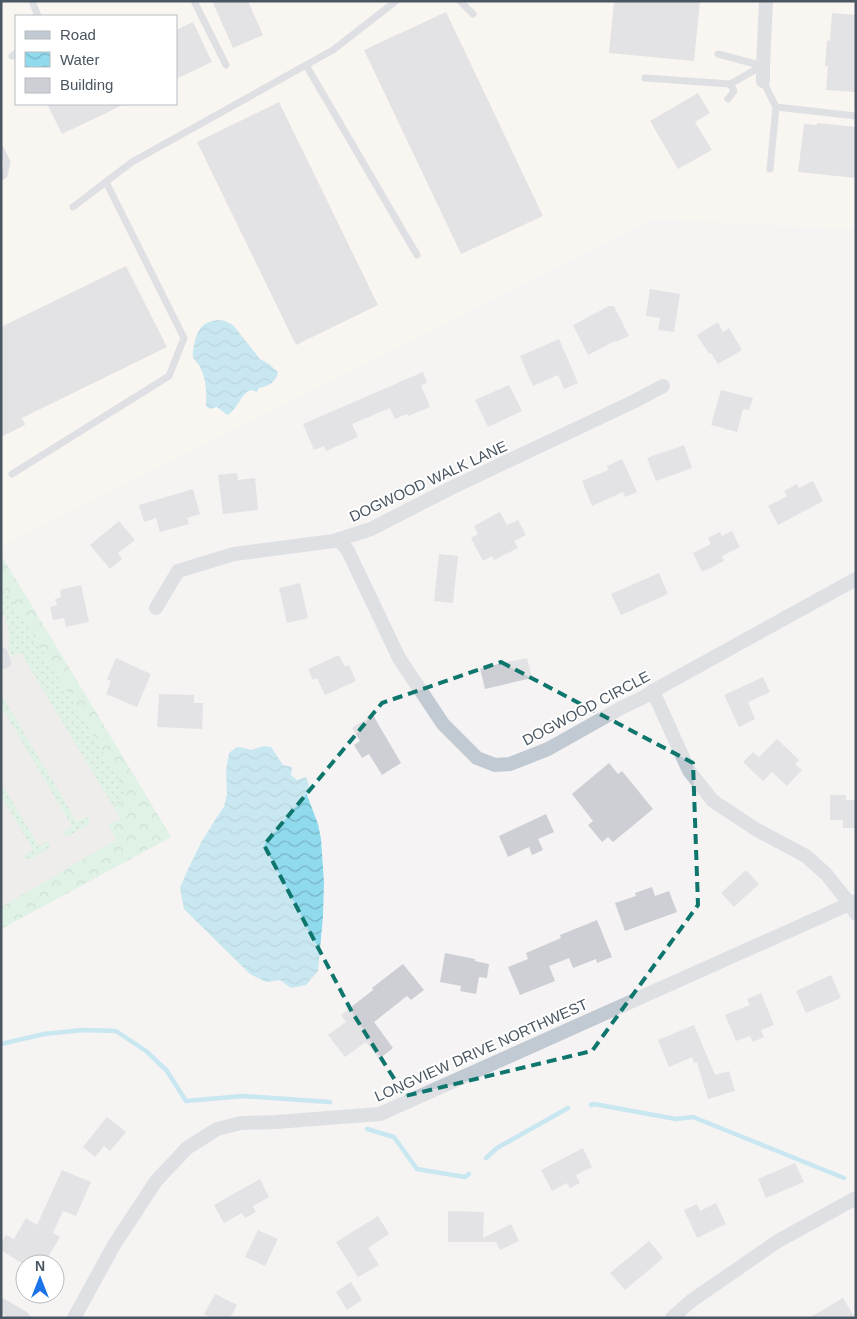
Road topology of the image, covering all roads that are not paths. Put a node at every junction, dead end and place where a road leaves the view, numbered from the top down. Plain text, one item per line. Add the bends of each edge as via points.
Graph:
1 (32, 1) edge
2 (194, 1) edge
3 (396, 1) edge
4 (460, 1) edge
5 (766, 1) edge
6 (472, 14) dead end
7 (38, 15) edge
8 (718, 54) dead end
9 (226, 65) dead end
10 (306, 65) junction
11 (763, 66) junction
12 (645, 78) dead end
13 (764, 80) joint
14 (730, 84) junction
15 (728, 99) dead end
16 (776, 107) junction
17 (856, 116) edge
18 (1, 150) edge
19 (770, 169) dead end
20 (1, 176) edge
21 (106, 182) junction
22 (73, 207) dead end
23 (417, 255) dead end
24 (662, 386) dead end
25 (12, 474) dead end
26 (339, 539) junction
27 (856, 579) edge
28 (156, 608) dead end
29 (653, 691) junction
30 (854, 906) edge
31 (856, 1198) edge
32 (1, 1305) edge
33 (22, 1318) edge
34 (74, 1318) edge
35 (672, 1318) edge

1 - 7 lane
2 - 9 lane
3 - 10 lane via 333,50
4 - 6 lane
5 - 11 street
8 - 11 lane
10 - 21 lane via 132,162
10 - 23 lane
11 - 13 street
11 - 14 lane
12 - 14 lane
13 - 16 lane
14 - 15 lane via 734,91
16 - 17 lane
16 - 19 lane
18 - 20 lane via 7,162
21 - 22 lane
21 - 25 lane via 184,338 169,376
24 - 26 street, DOGWOOD WALK LANE via 371,529
26 - 28 street, DOGWOOD WALK LANE via 234,554 178,571
26 - 29 street, DOGWOOD CIRCLE via 348,551 399,658 443,724 476,758 495,765 510,764 548,748
27 - 29 street, DOGWOOD CIRCLE
29 - 30 street via 689,771 713,801 757,830 806,856
30 - 34 street, LONGVIEW DRIVE NORTHWEST via 380,1114 241,1123 217,1129 186,1148 156,1181 114,1245
31 - 35 street via 778,1241 691,1300
32 - 33 street

